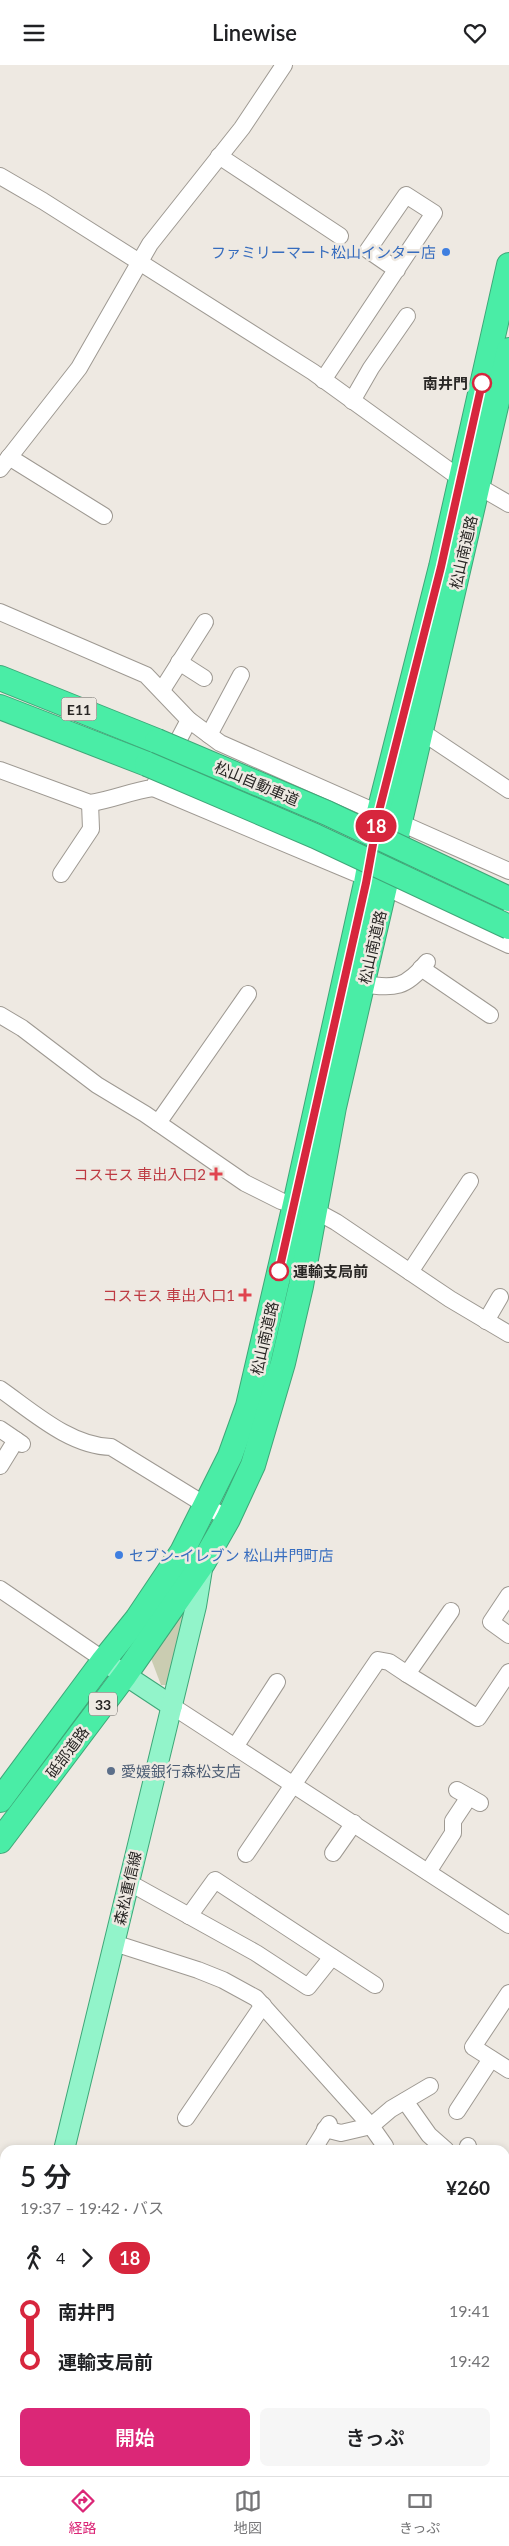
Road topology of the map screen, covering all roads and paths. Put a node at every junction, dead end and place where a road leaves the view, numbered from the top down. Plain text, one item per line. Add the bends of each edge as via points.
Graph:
1 (284, 65) edge
2 (219, 156) junction
3 (0, 176) edge
4 (340, 236) dead end
5 (139, 261) junction
6 (509, 265) edge
7 (397, 270) dead end
8 (407, 316) dead end
9 (509, 350) edge
10 (323, 380) junction
11 (352, 401) junction
12 (5, 463) edge
13 (469, 482) junction
14 (509, 504) edge
15 (104, 516) dead end
16 (0, 613) edge
17 (205, 622) dead end
18 (179, 662) junction
19 (241, 675) dead end
20 (0, 678) edge
21 (204, 678) dead end
22 (162, 690) junction
23 (0, 707) edge
24 (401, 719) junction
25 (189, 720) junction
26 (0, 721) edge
27 (422, 732) junction
28 (209, 735) junction
29 (0, 770) edge
30 (149, 774) junction
31 (509, 790) edge
32 (90, 803) junction
33 (389, 816) junction
34 (509, 871) edge
35 (355, 873) dead end
36 (61, 874) dead end
37 (398, 893) dead end
38 (509, 899) edge
39 (509, 927) edge
40 (509, 945) edge
41 (363, 984) junction
42 (248, 994) dead end
43 (0, 1015) edge
44 (490, 1015) dead end
45 (158, 1123) junction
46 (470, 1181) dead end
47 (305, 1207) junction
48 (410, 1272) junction
49 (500, 1297) dead end
50 (486, 1321) junction
51 (509, 1334) edge
52 (0, 1389) edge
53 (0, 1429) edge
54 (0, 1465) edge
55 (206, 1507) junction
56 (228, 1519) junction
57 (182, 1552) joint
58 (203, 1563) junction
59 (0, 1589) edge
60 (509, 1595) edge
61 (451, 1611) dead end
62 (509, 1635) edge
63 (104, 1660) junction
64 (509, 1672) edge
65 (407, 1674) junction
66 (125, 1675) junction
67 (277, 1682) dead end
68 (172, 1706) junction
69 (235, 1747) junction
70 (295, 1785) junction
71 (469, 1797) dead end
72 (0, 1800) edge
73 (354, 1823) junction
74 (0, 1841) edge
75 (333, 1853) dead end
76 (246, 1855) dead end
77 (428, 1872) junction
78 (128, 1882) junction
79 (189, 1916) junction
80 (509, 1925) edge
81 (114, 1943) junction
82 (332, 1957) junction
83 (375, 1985) dead end
84 (509, 1993) edge
85 (263, 2005) junction
86 (491, 2059) junction
87 (509, 2070) edge
88 (430, 2086) dead end
89 (405, 2101) junction
90 (457, 2111) dead end
91 (186, 2118) dead end
92 (371, 2127) junction
93 (70, 2145) edge
94 (316, 2145) edge
95 (384, 2145) edge
96 (440, 2145) edge

1 - 2 street
2 - 4 street
2 - 5 street via 162,226
3 - 5 street
5 - 10 street
5 - 12 street via 79,368
6 - 13 highway, 松山南道路 / 33
7 - 10 street
8 - 11 street
9 - 13 highway, 松山南道路 / 33
10 - 11 street
11 - 13 street
12 - 15 street
13 - 14 street
13 - 24 highway, 松山南道路 / 33 via 441,567
13 - 27 highway, 松山南道路 / 33
16 - 22 street via 146,675
17 - 18 street
18 - 21 street
18 - 22 street
19 - 28 street
20 - 38 highway, 松山自動車道 / E11, bridge via 327,813
22 - 25 street
23 - 30 highway, E11
24 - 27 street
24 - 33 highway, 松山南道路 / 33
25 - 28 street
25 - 30 street
26 - 30 highway
27 - 31 street
27 - 33 highway, 松山南道路 / 33
28 - 33 street via 284,772
29 - 32 street
30 - 32 street via 134,791
30 - 35 street
30 - 39 highway, 松山自動車道 / E11, bridge via 197,785
32 - 36 street via 91,829
33 - 34 street
33 - 41 highway, 松山南道路 / 33
33 - 47 highway, 松山南道路 / 33 via 366,883
37 - 40 street
41 - 44 street via 383,988 401,985 424,965
41 - 47 highway, 松山南道路 / 33 via 334,1107
42 - 45 street
43 - 45 street via 97,1085
45 - 47 street via 246,1183 281,1201
46 - 48 street
47 - 48 street
47 - 55 highway, 松山南道路 / 33 via 248,1406 230,1456
47 - 56 highway, 松山南道路 / 33 via 301,1286 269,1414 253,1465
48 - 50 street
49 - 50 street
50 - 51 street
52 - 55 street via 79,1441 98,1447 112,1447
53 - 54 street via 19,1442
55 - 56 street
55 - 57 highway, 松山南道路 / 33
56 - 58 highway, 松山南道路 / 33
57 - 63 highway, 砥部道路 / 33 via 137,1619
58 - 66 highway, 砥部道路 / 33
58 - 68 main road, 森松重信線
59 - 63 street
60 - 62 street via 491,1622
61 - 65 street
63 - 66 main road
63 - 72 highway, 砥部道路 / 33
64 - 65 street via 478,1718
65 - 70 street via 389,1662 378,1660
66 - 68 main road
66 - 74 highway, 砥部道路 / 33
67 - 69 street
68 - 69 street
68 - 78 main road, 森松重信線
69 - 70 street
70 - 73 street
70 - 76 street
71 - 77 street via 453,1821 453,1833
73 - 75 street
73 - 77 street
77 - 80 street
78 - 79 street
78 - 81 main road, 森松重信線
79 - 82 street via 256,1953 308,1987
79 - 82 street via 215,1880
81 - 85 street via 223,1980 245,1990
81 - 93 main road, 森松重信線
82 - 83 street
84 - 86 street via 473,2047
85 - 91 street
85 - 92 street
86 - 87 street
86 - 90 street
88 - 89 street
89 - 92 street
89 - 96 street via 429,2135
92 - 94 street via 341,2133 327,2127
92 - 95 street

